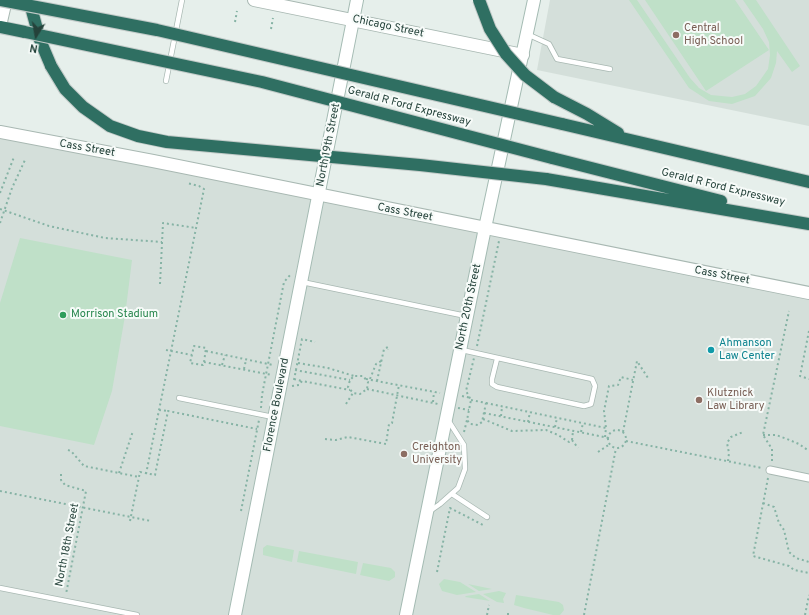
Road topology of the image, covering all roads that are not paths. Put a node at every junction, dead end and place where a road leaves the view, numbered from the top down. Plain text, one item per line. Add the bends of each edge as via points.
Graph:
1 (0, 0) edge
2 (6, 0) edge
3 (17, 0) edge
4 (29, 0) edge
5 (182, 0) edge
6 (254, 0) edge
7 (357, 0) edge
8 (479, 0) edge
9 (534, 0) edge
10 (51, 9) junction
11 (353, 20) junction
12 (0, 28) edge
13 (527, 34) junction
14 (523, 55) junction
15 (610, 69) dead end
16 (166, 81) dead end
17 (0, 132) edge
18 (626, 138) junction
19 (809, 182) edge
20 (318, 196) junction
21 (809, 223) edge
22 (485, 228) junction
23 (302, 282) junction
24 (809, 293) edge
25 (467, 316) junction
26 (460, 350) junction
27 (497, 359) junction
28 (179, 398) dead end
29 (448, 405) junction
30 (275, 418) junction
31 (770, 470) road end
32 (809, 478) edge
33 (452, 494) junction
34 (426, 513) junction
35 (487, 517) dead end
36 (0, 588) edge
37 (123, 614) edge
38 (137, 615) edge
39 (235, 615) edge
40 (406, 615) edge

1 - 10 highway, Gerald R Ford Expressway, bridge
2 - 12 main road
3 - 10 highway, bridge
4 - 21 highway, bridge via 40,40 51,66 65,89 110,126 138,136 167,142 420,164 546,179
5 - 16 lane
6 - 11 main road, Chicago Street
7 - 11 main road, North 19th Street
8 - 18 highway, bridge via 493,35 513,62 542,89
9 - 13 main road, North 20th Street
10 - 18 highway, Gerald R Ford Expressway, bridge via 213,42
11 - 14 main road, Chicago Street
11 - 20 main road, North 19th Street
12 - 21 highway, Gerald R Ford Expressway, bridge via 255,80
13 - 14 main road, North 20th Street
13 - 15 lane via 549,44 557,58
14 - 22 main road, North 20th Street
17 - 20 main road, Cass Street
18 - 19 highway, Gerald R Ford Expressway
20 - 22 main road, Cass Street
20 - 23 main road, Florence Boulevard
22 - 24 main road, Cass Street
22 - 25 main road, North 20th Street
23 - 25 lane
23 - 30 main road, Florence Boulevard via 288,372
25 - 26 main road, North 20th Street
26 - 27 lane
26 - 29 main road, North 20th Street
27 - 27 lane via 592,379 595,386 591,404 584,406 497,387 492,384
28 - 30 lane
29 - 33 lane via 465,456 458,488
29 - 34 main road, North 20th Street
30 - 39 main road, Florence Boulevard
31 - 32 street
33 - 34 lane
33 - 35 lane
34 - 40 main road, North 20th Street
36 - 37 lane
37 - 38 lane

